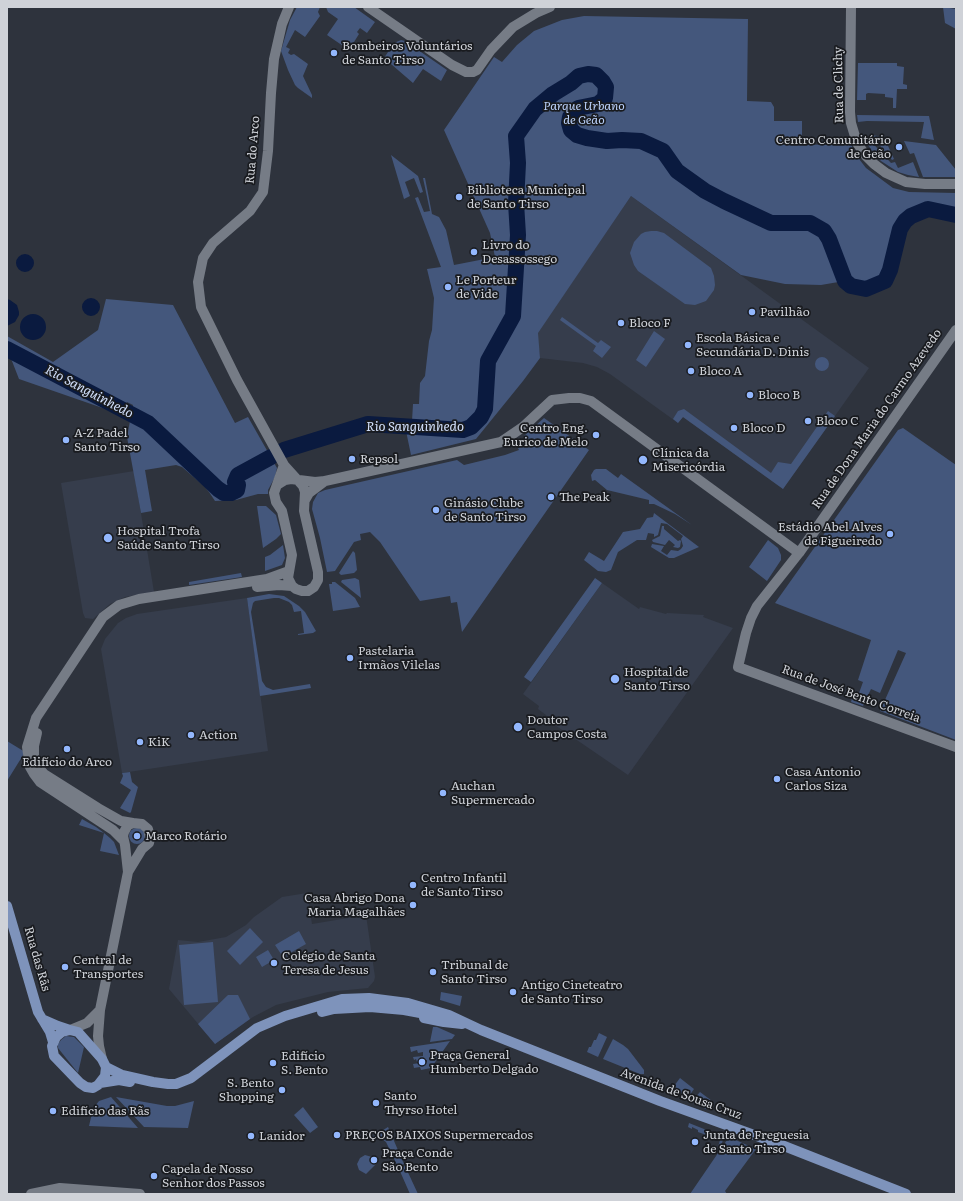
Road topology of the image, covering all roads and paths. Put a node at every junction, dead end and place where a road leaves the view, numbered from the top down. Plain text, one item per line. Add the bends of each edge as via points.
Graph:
1 (289, 7) edge
2 (368, 7) edge
3 (550, 7) edge
4 (851, 7) edge
5 (956, 184) edge
6 (956, 330) edge
7 (284, 465) junction
8 (297, 480) junction
9 (325, 481) junction
10 (278, 485) junction
11 (305, 500) junction
12 (799, 553) junction
13 (289, 571) junction
14 (292, 586) junction
15 (738, 667) joint
16 (956, 747) edge
17 (31, 758) junction
18 (133, 823) junction
19 (124, 843) junction
20 (142, 849) junction
21 (128, 872) junction
22 (7, 906) edge
23 (389, 1009) junction
24 (100, 1010) junction
25 (42, 1019) junction
26 (466, 1024) junction
27 (70, 1030) junction
28 (53, 1042) junction
29 (104, 1063) junction
30 (100, 1083) junction
31 (31, 1194) edge
32 (140, 1194) edge
33 (906, 1194) edge

1 - 7 street, Rua do Arco via 282,24 274,59 263,192 250,211 213,243 203,258 198,282 202,310
2 - 3 street via 452,65 466,72 473,72 513,27
4 - 5 street, Rua de Clichy via 850,112 857,142 874,164 906,182
6 - 12 street, Rua de Dona Maria do Carmo Azevedo
7 - 8 street
7 - 10 street
8 - 9 street
8 - 10 street via 285,480
8 - 11 street via 303,486
9 - 11 street via 309,493
9 - 12 street via 501,442 523,427 552,400 580,398 591,401
10 - 13 street via 274,493 282,511 292,555
11 - 14 street via 304,511 318,580 308,591 296,590
12 - 15 street, Rua de Dona Maria do Carmo Azevedo via 751,618
13 - 14 street via 288,578
13 - 17 street via 267,578 139,599 111,610 102,617 36,718 27,747
14 - 17 street via 268,585 140,605 116,615 105,623 42,722
15 - 16 street, Rua de José Bento Correia
17 - 18 street via 50,778 120,821
17 - 19 street via 30,767 40,782 113,830
18 - 19 street via 126,828
18 - 20 street via 146,826 150,834 149,843
19 - 20 street via 133,850
19 - 21 street
20 - 21 street
21 - 24 street
22 - 25 main road, Rua das Rãs
23 - 26 main road via 397,1014
23 - 26 main road via 408,1003 449,1015
23 - 29 main road via 369,998 342,999 285,1016 257,1028 191,1078 176,1084 122,1075
23 - 30 main road via 334,1009 282,1023 256,1035 194,1083 178,1089 154,1088 119,1080
24 - 27 street via 87,1023
24 - 29 street via 98,1036
25 - 27 main road
25 - 28 main road, Rua das Rãs
26 - 33 main road, Avenida de Sousa Cruz
27 - 28 main road via 56,1036
27 - 29 main road via 78,1032
28 - 30 main road, Rua das Rãs via 54,1056 80,1083 93,1088
29 - 30 main road via 105,1076
31 - 32 street via 60,1188

